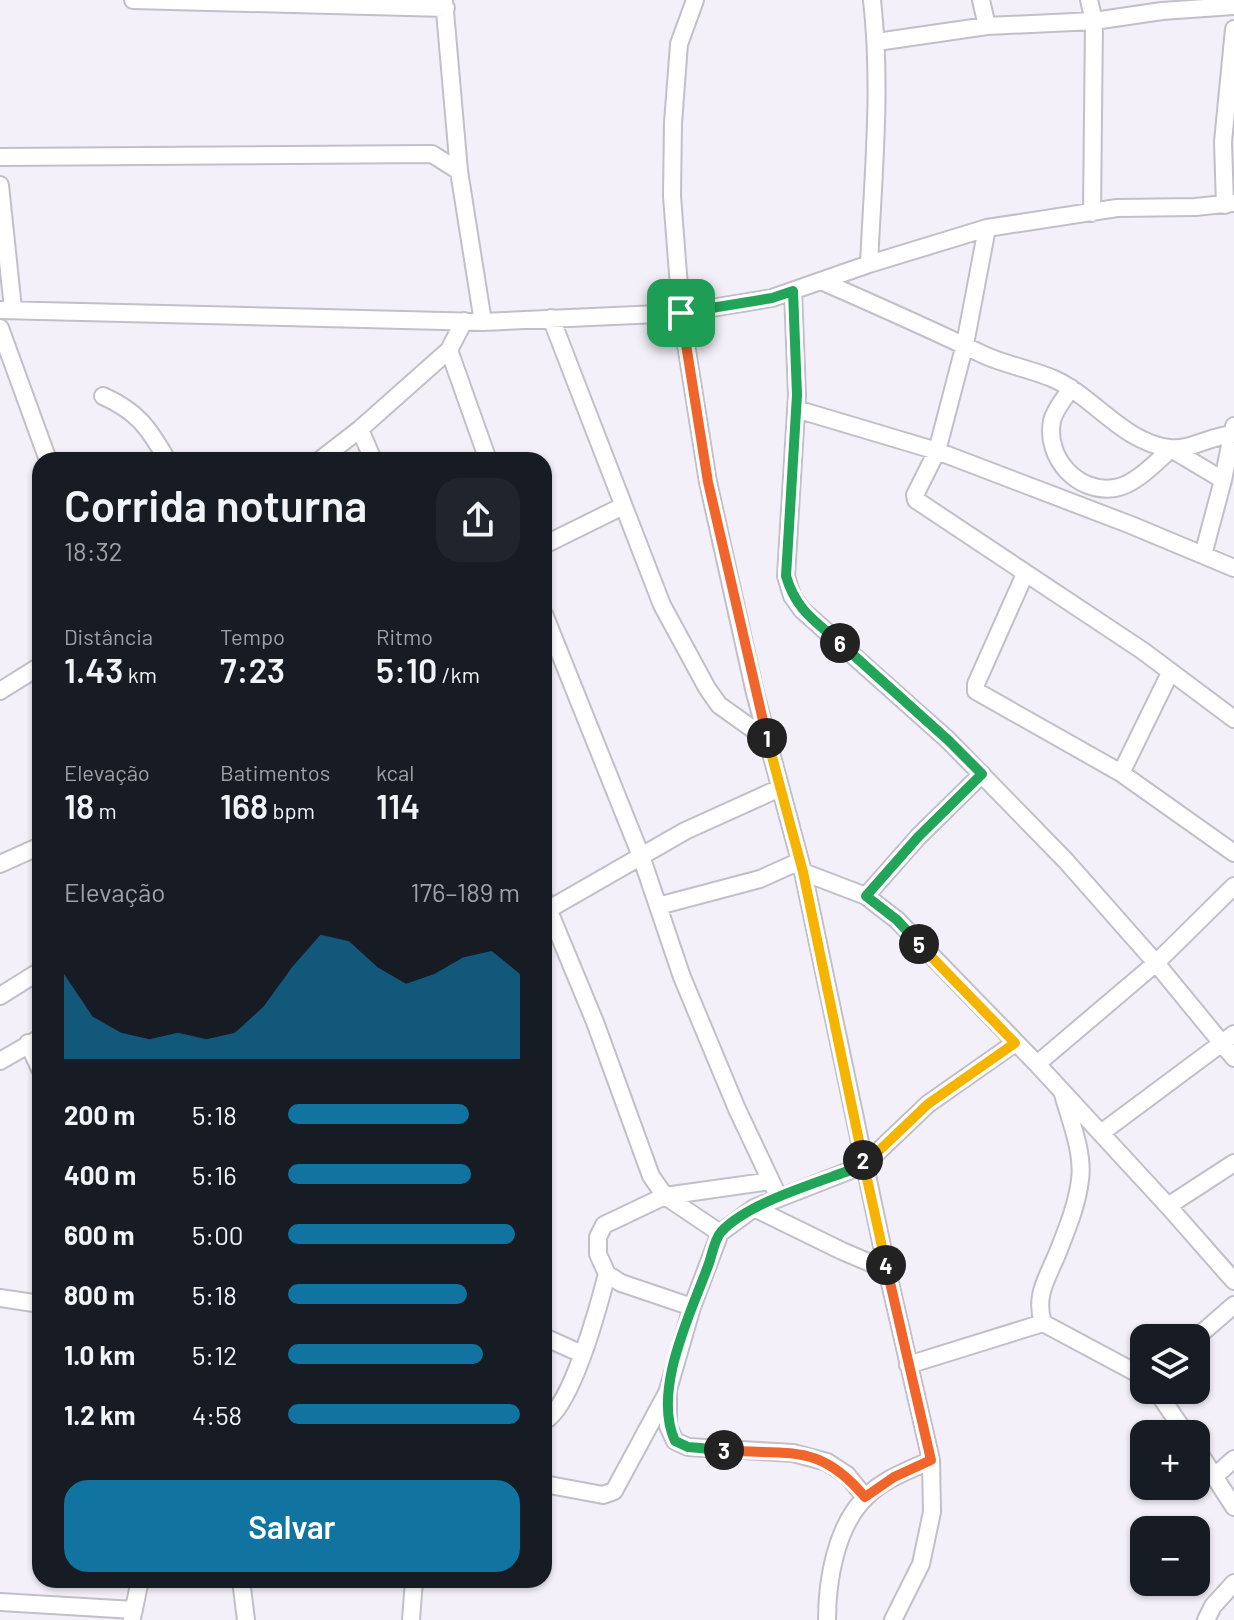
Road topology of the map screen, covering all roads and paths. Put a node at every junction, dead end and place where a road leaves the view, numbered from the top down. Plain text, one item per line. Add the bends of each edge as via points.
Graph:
1 (133, 0) edge
2 (695, 0) edge
3 (872, 0) edge
4 (981, 0) edge
5 (1089, 0) edge
6 (445, 4) edge
7 (1234, 6) edge
8 (1094, 21) junction
9 (987, 26) junction
10 (1234, 29) edge
11 (877, 42) junction
12 (456, 135) junction
13 (432, 154) junction
14 (0, 157) edge
15 (459, 171) junction
16 (0, 185) edge
17 (1230, 204) edge
18 (1092, 213) junction
19 (987, 228) junction
20 (869, 264) junction
21 (821, 281) junction
22 (793, 291) junction
23 (6, 310) edge
24 (681, 313) junction
25 (551, 318) junction
26 (464, 321) junction
27 (483, 322) junction
28 (0, 328) edge
29 (965, 344) junction
30 (449, 350) junction
31 (1071, 388) junction
32 (103, 396) dead end
33 (796, 409) junction
34 (360, 429) junction
35 (1233, 431) edge
36 (1171, 449) junction
37 (937, 451) junction
38 (45, 452) edge
39 (162, 452) edge
40 (330, 452) edge
41 (370, 452) edge
42 (485, 452) edge
43 (1223, 480) junction
44 (623, 506) junction
45 (552, 541) edge
46 (1203, 555) junction
47 (1234, 568) edge
48 (1025, 574) junction
49 (552, 634) edge
50 (32, 671) edge
51 (1170, 673) junction
52 (0, 691) edge
53 (1234, 719) edge
54 (768, 740) junction
55 (1121, 773) junction
56 (982, 774) junction
57 (780, 788) junction
58 (32, 850) edge
59 (1234, 853) edge
60 (641, 856) junction
61 (0, 864) edge
62 (802, 866) junction
63 (1234, 886) edge
64 (866, 896) junction
65 (552, 903) edge
66 (658, 906) junction
67 (552, 923) edge
68 (1156, 963) junction
69 (32, 976) edge
70 (0, 996) edge
71 (1229, 1039) edge
72 (32, 1042) edge
73 (1015, 1043) junction
74 (1234, 1058) edge
75 (0, 1061) edge
76 (1037, 1064) junction
77 (1063, 1093) junction
78 (1101, 1133) junction
79 (1234, 1163) edge
80 (864, 1165) junction
81 (771, 1181) junction
82 (665, 1196) junction
83 (779, 1198) junction
84 (1168, 1206) junction
85 (754, 1208) junction
86 (720, 1233) junction
87 (887, 1270) junction
88 (607, 1274) junction
89 (1234, 1281) edge
90 (0, 1298) edge
91 (32, 1303) edge
92 (1234, 1305) edge
93 (692, 1307) junction
94 (1043, 1323) junction
95 (1210, 1326) edge
96 (552, 1341) edge
97 (582, 1354) junction
98 (908, 1365) junction
99 (1130, 1370) edge
100 (668, 1390) junction
101 (552, 1415) edge
102 (1234, 1459) edge
103 (931, 1460) junction
104 (1210, 1469) edge
105 (1215, 1476) junction
106 (552, 1485) edge
107 (865, 1497) junction
108 (1234, 1507) edge
109 (1234, 1583) edge
110 (138, 1588) edge
111 (242, 1588) edge
112 (414, 1588) edge
113 (0, 1602) edge
114 (133, 1615) edge
115 (416, 1619) edge
116 (246, 1620) edge
117 (827, 1620) edge
118 (893, 1620) edge
119 (1206, 1620) edge

1 - 6 street
2 - 24 street via 679,44 673,123 672,196
3 - 11 street
4 - 9 street
5 - 8 street
6 - 12 street
7 - 8 street
8 - 9 street
8 - 18 street
9 - 11 street
10 - 17 street via 1223,142
11 - 20 street
12 - 13 street
12 - 15 street
13 - 14 street
13 - 15 street
15 - 27 street
16 - 23 street
17 - 18 street
18 - 19 street
19 - 20 street
19 - 29 street
20 - 21 street
21 - 22 street
21 - 29 street
22 - 24 street
22 - 33 street
23 - 26 street
24 - 25 street
24 - 54 street via 708,482
25 - 27 street
25 - 44 street
26 - 27 street
26 - 30 street
28 - 38 street
29 - 31 street
29 - 37 street
30 - 34 street
30 - 42 street
31 - 36 street via 1123,428
31 - 36 street via 1052,420 1056,460 1072,477 1116,488
32 - 39 street via 125,406 149,428
33 - 37 street
33 - 56 street via 786,576 792,596
34 - 40 street
34 - 41 street
35 - 36 street
35 - 43 street
36 - 43 street
37 - 46 street
37 - 48 street via 915,495 918,504
43 - 46 street
44 - 45 street
44 - 54 street via 662,605 707,688 719,705
46 - 47 street
48 - 51 street
48 - 55 street via 976,691
49 - 60 street
50 - 52 street
51 - 53 street
51 - 55 street
54 - 57 street
55 - 59 street
56 - 64 street
56 - 68 street
57 - 60 street
57 - 62 street
58 - 61 street
60 - 65 street
60 - 66 street
62 - 64 street
62 - 66 street
62 - 80 street
63 - 68 street
64 - 73 street via 897,920
66 - 81 street via 682,977
67 - 82 street via 651,1176
68 - 71 street
68 - 76 street
69 - 70 street
71 - 74 street
71 - 78 street
72 - 75 street
73 - 76 street
73 - 80 street via 928,1104
76 - 77 street
77 - 78 street
77 - 94 street via 1081,1179 1041,1287 1038,1309
78 - 84 street
79 - 84 street
80 - 83 street
80 - 87 street
81 - 82 street
81 - 83 street
82 - 86 street
82 - 88 street via 604,1225 598,1254
83 - 85 street
84 - 89 street
85 - 86 street
85 - 87 street
86 - 93 street
87 - 98 street
88 - 93 street
88 - 97 street
90 - 91 street
92 - 95 street
93 - 100 street
94 - 98 street
94 - 99 street
96 - 97 street
97 - 101 street
98 - 103 street
100 - 106 street via 614,1491 603,1495
100 - 107 street via 668,1426 675,1441 688,1447 793,1453 827,1462
102 - 105 street
103 - 107 street
103 - 118 street via 932,1512 921,1564
104 - 105 street
105 - 108 street
107 - 117 street via 834,1559
109 - 119 street
110 - 114 street
111 - 116 street
112 - 115 street
113 - 114 street

